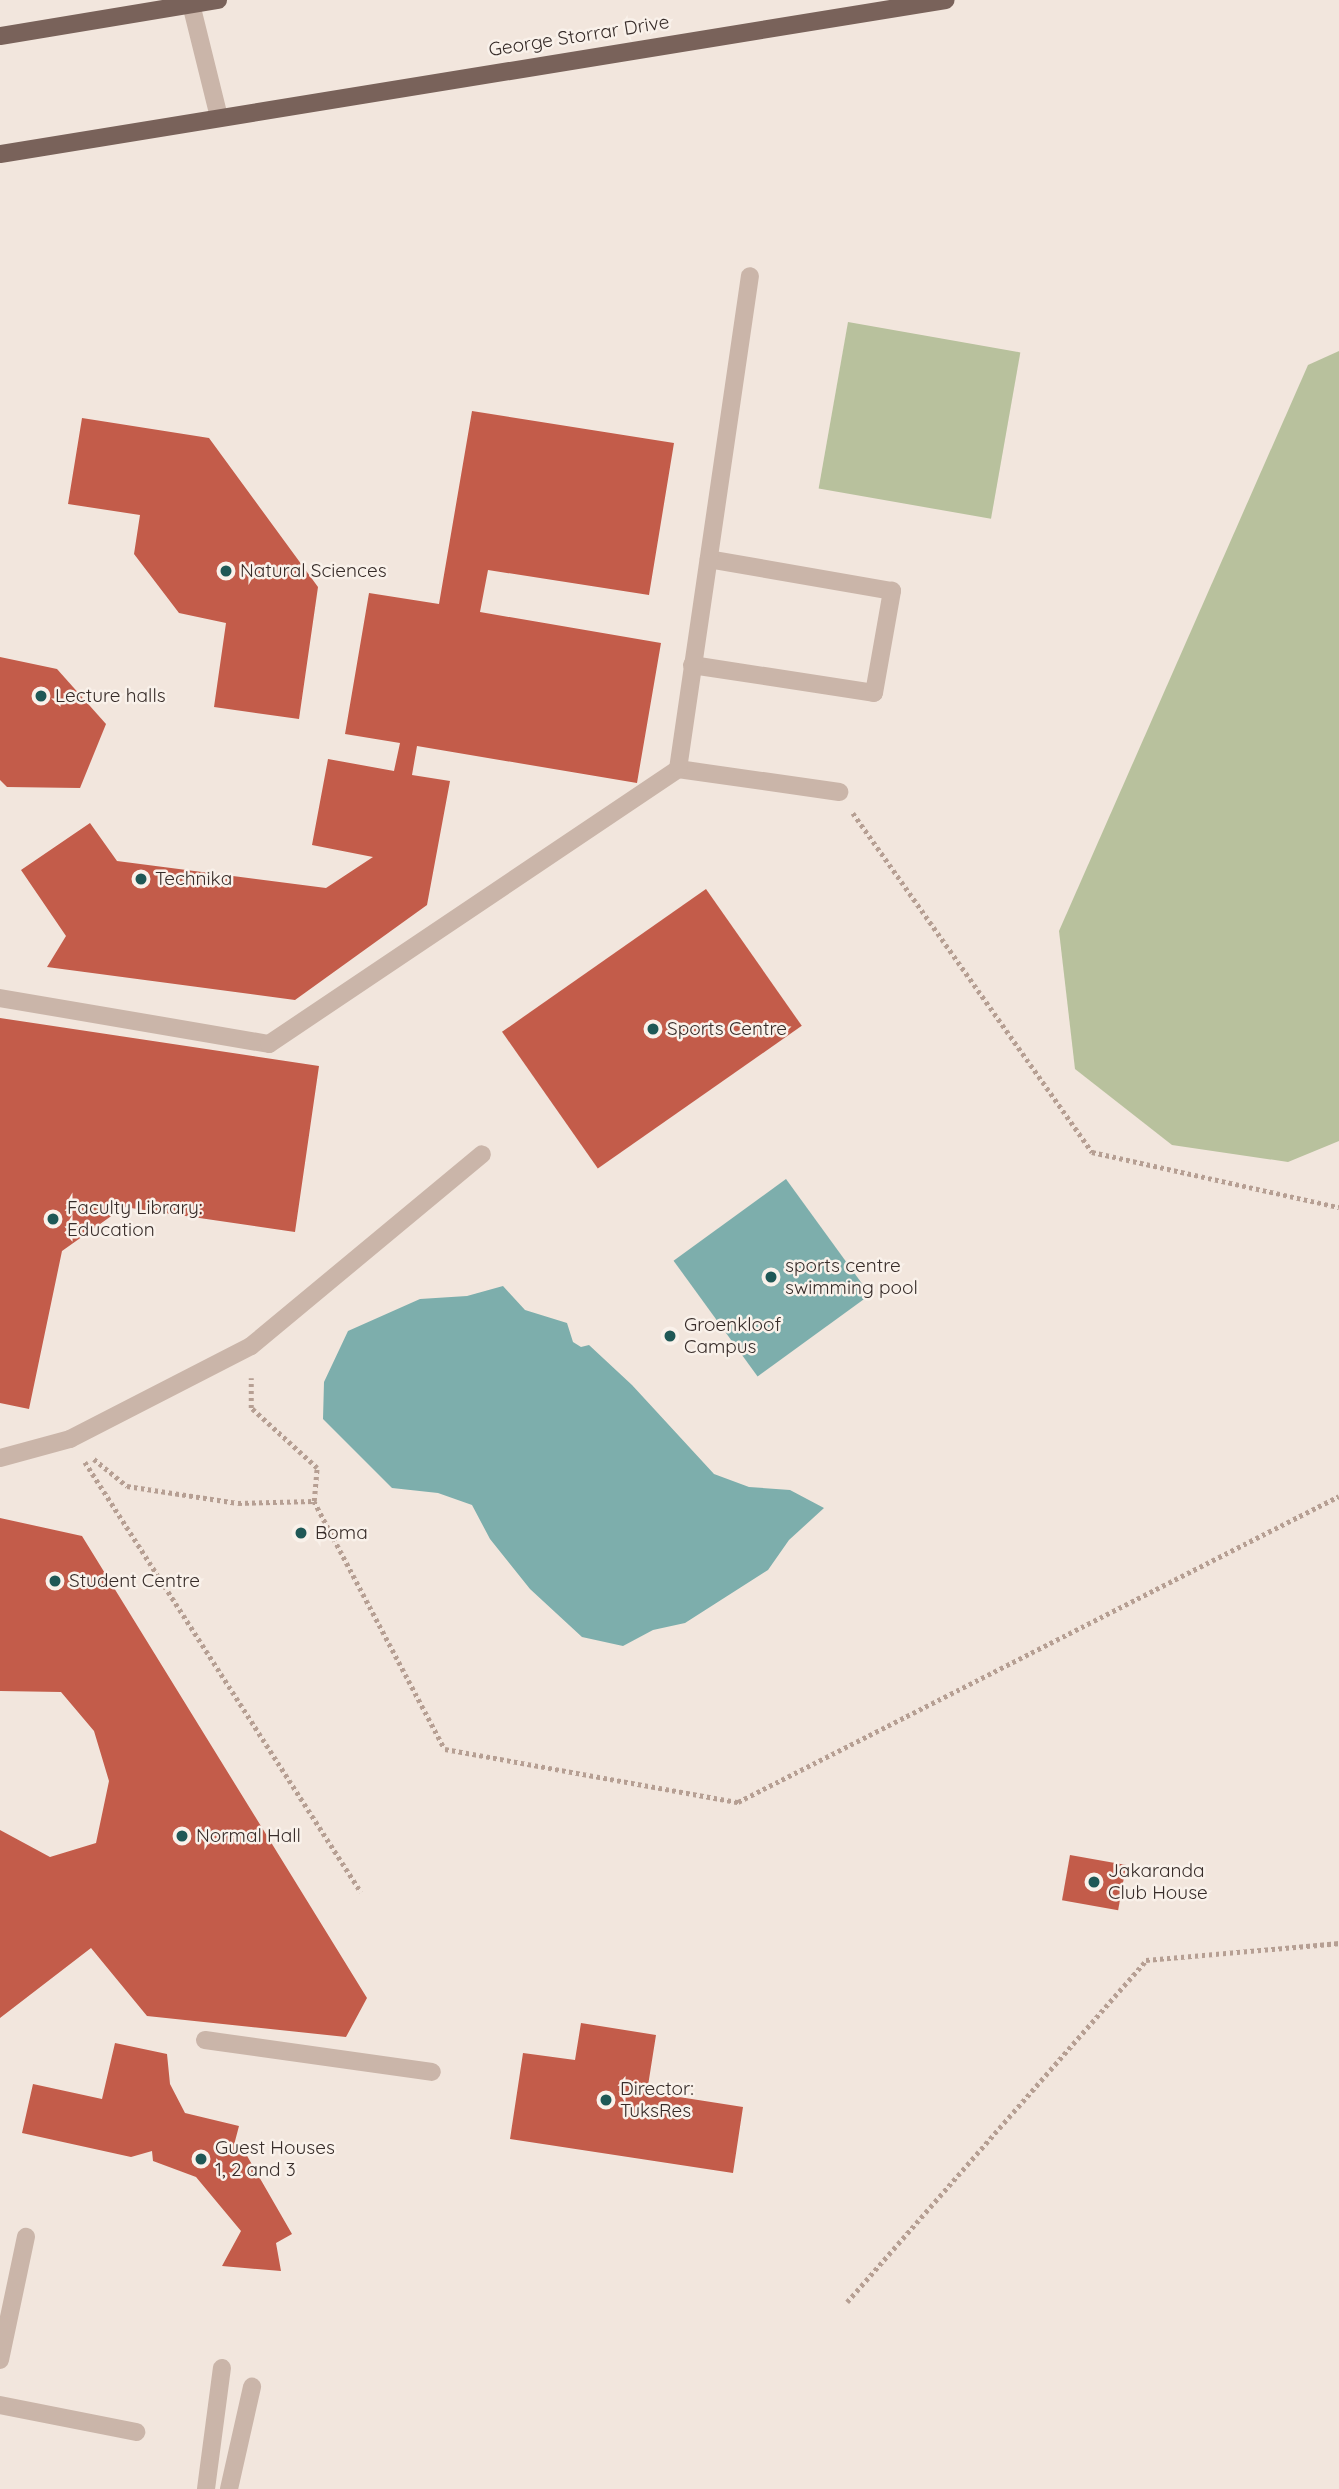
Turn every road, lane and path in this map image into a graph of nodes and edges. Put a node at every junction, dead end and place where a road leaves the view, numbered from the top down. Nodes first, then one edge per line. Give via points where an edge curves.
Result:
1 (218, 0) edge
2 (946, 0) edge
3 (190, 2) edge
4 (0, 36) edge
5 (219, 117) junction
6 (0, 154) edge
7 (750, 276) dead end
8 (709, 559) junction
9 (692, 665) junction
10 (678, 769) junction
11 (839, 792) joint
12 (0, 998) edge
13 (482, 1154) dead end
14 (1339, 1207) edge
15 (251, 1346) junction
16 (70, 1439) junction
17 (0, 1458) edge
18 (1339, 1496) edge
19 (314, 1501) junction
20 (360, 1892) dead end
21 (1339, 1943) edge
22 (205, 2040) dead end
23 (432, 2072) dead end
24 (26, 2236) dead end
25 (847, 2302) dead end
26 (0, 2360) edge
27 (222, 2368) dead end
28 (252, 2387) dead end
29 (0, 2406) edge
30 (136, 2432) dead end
31 (206, 2489) edge
32 (229, 2489) edge

1 - 3 main road
2 - 5 main road, George Storrar Drive
3 - 4 main road
3 - 5 street
5 - 6 main road, George Storrar Drive
7 - 8 street
8 - 9 street
8 - 9 street via 892,591 874,692
9 - 10 street
10 - 11 street
10 - 12 street via 269,1044
11 - 14 path via 1092,1152
13 - 15 street
15 - 16 street
15 - 19 path via 251,1409 317,1468
16 - 17 street
16 - 19 path via 127,1486 238,1503
16 - 20 path
18 - 19 path via 738,1802 445,1749
21 - 25 path via 1146,1960
22 - 23 street
24 - 26 street
27 - 31 street
28 - 32 street
29 - 30 street

